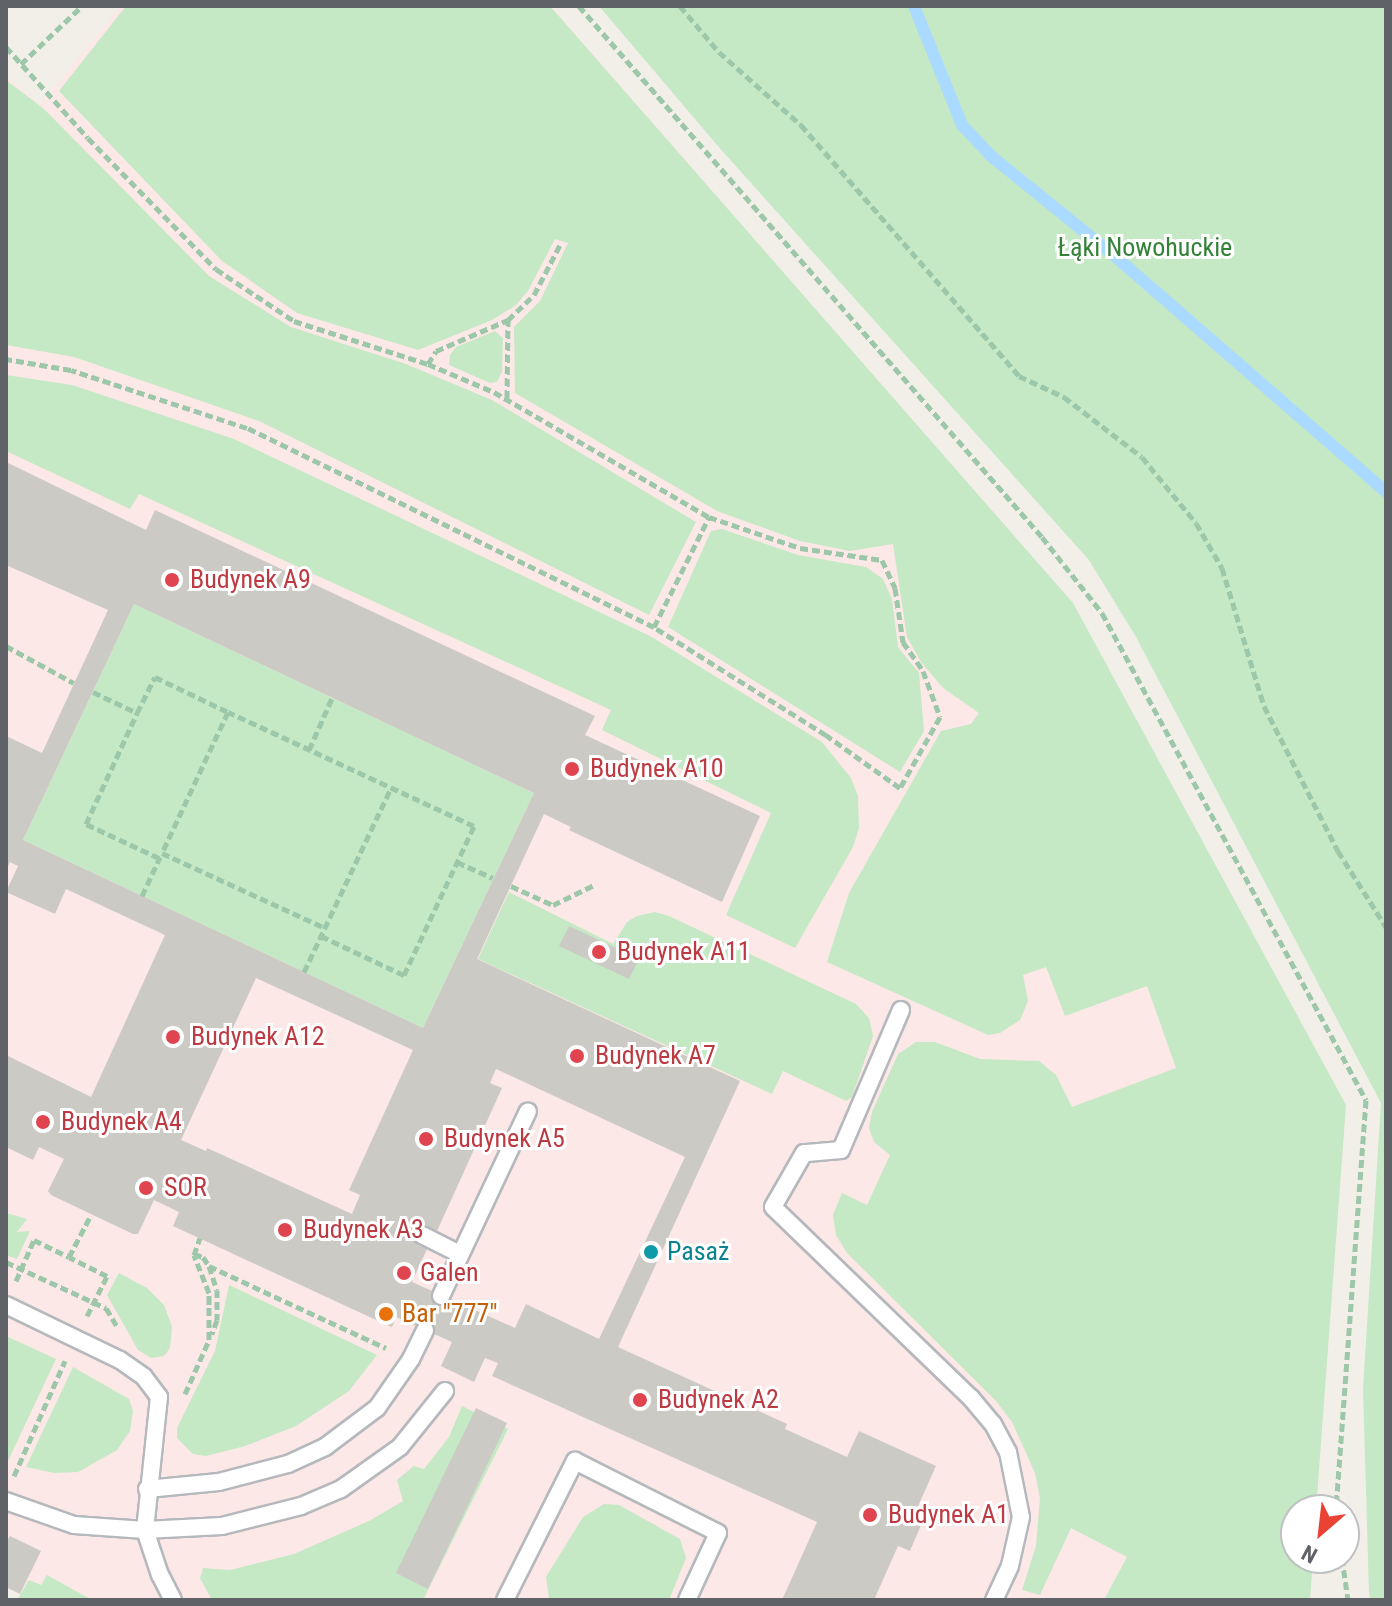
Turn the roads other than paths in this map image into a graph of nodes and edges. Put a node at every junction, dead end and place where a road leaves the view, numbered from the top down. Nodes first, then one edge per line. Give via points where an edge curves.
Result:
1 (901, 1010) dead end
2 (528, 1111) dead end
3 (422, 1235) dead end
4 (460, 1254) junction
5 (441, 1296) dead end
6 (6, 1305) edge
7 (425, 1330) dead end
8 (445, 1391) dead end
9 (147, 1489) junction
10 (6, 1501) edge
11 (145, 1530) junction
12 (173, 1600) edge
13 (505, 1600) edge
14 (687, 1600) edge
15 (994, 1600) edge

1 - 15 lane via 841,1150 804,1153 773,1207 993,1424 1008,1452 1021,1517 1010,1566
2 - 4 lane
3 - 4 lane
4 - 5 lane
6 - 9 lane via 120,1360 153,1388 159,1397
7 - 9 lane via 377,1408 325,1447 288,1464 219,1482
8 - 11 lane via 400,1447 341,1489 301,1506 222,1526
9 - 11 lane
10 - 11 lane via 74,1525
11 - 12 lane
13 - 14 lane via 575,1461 718,1533

